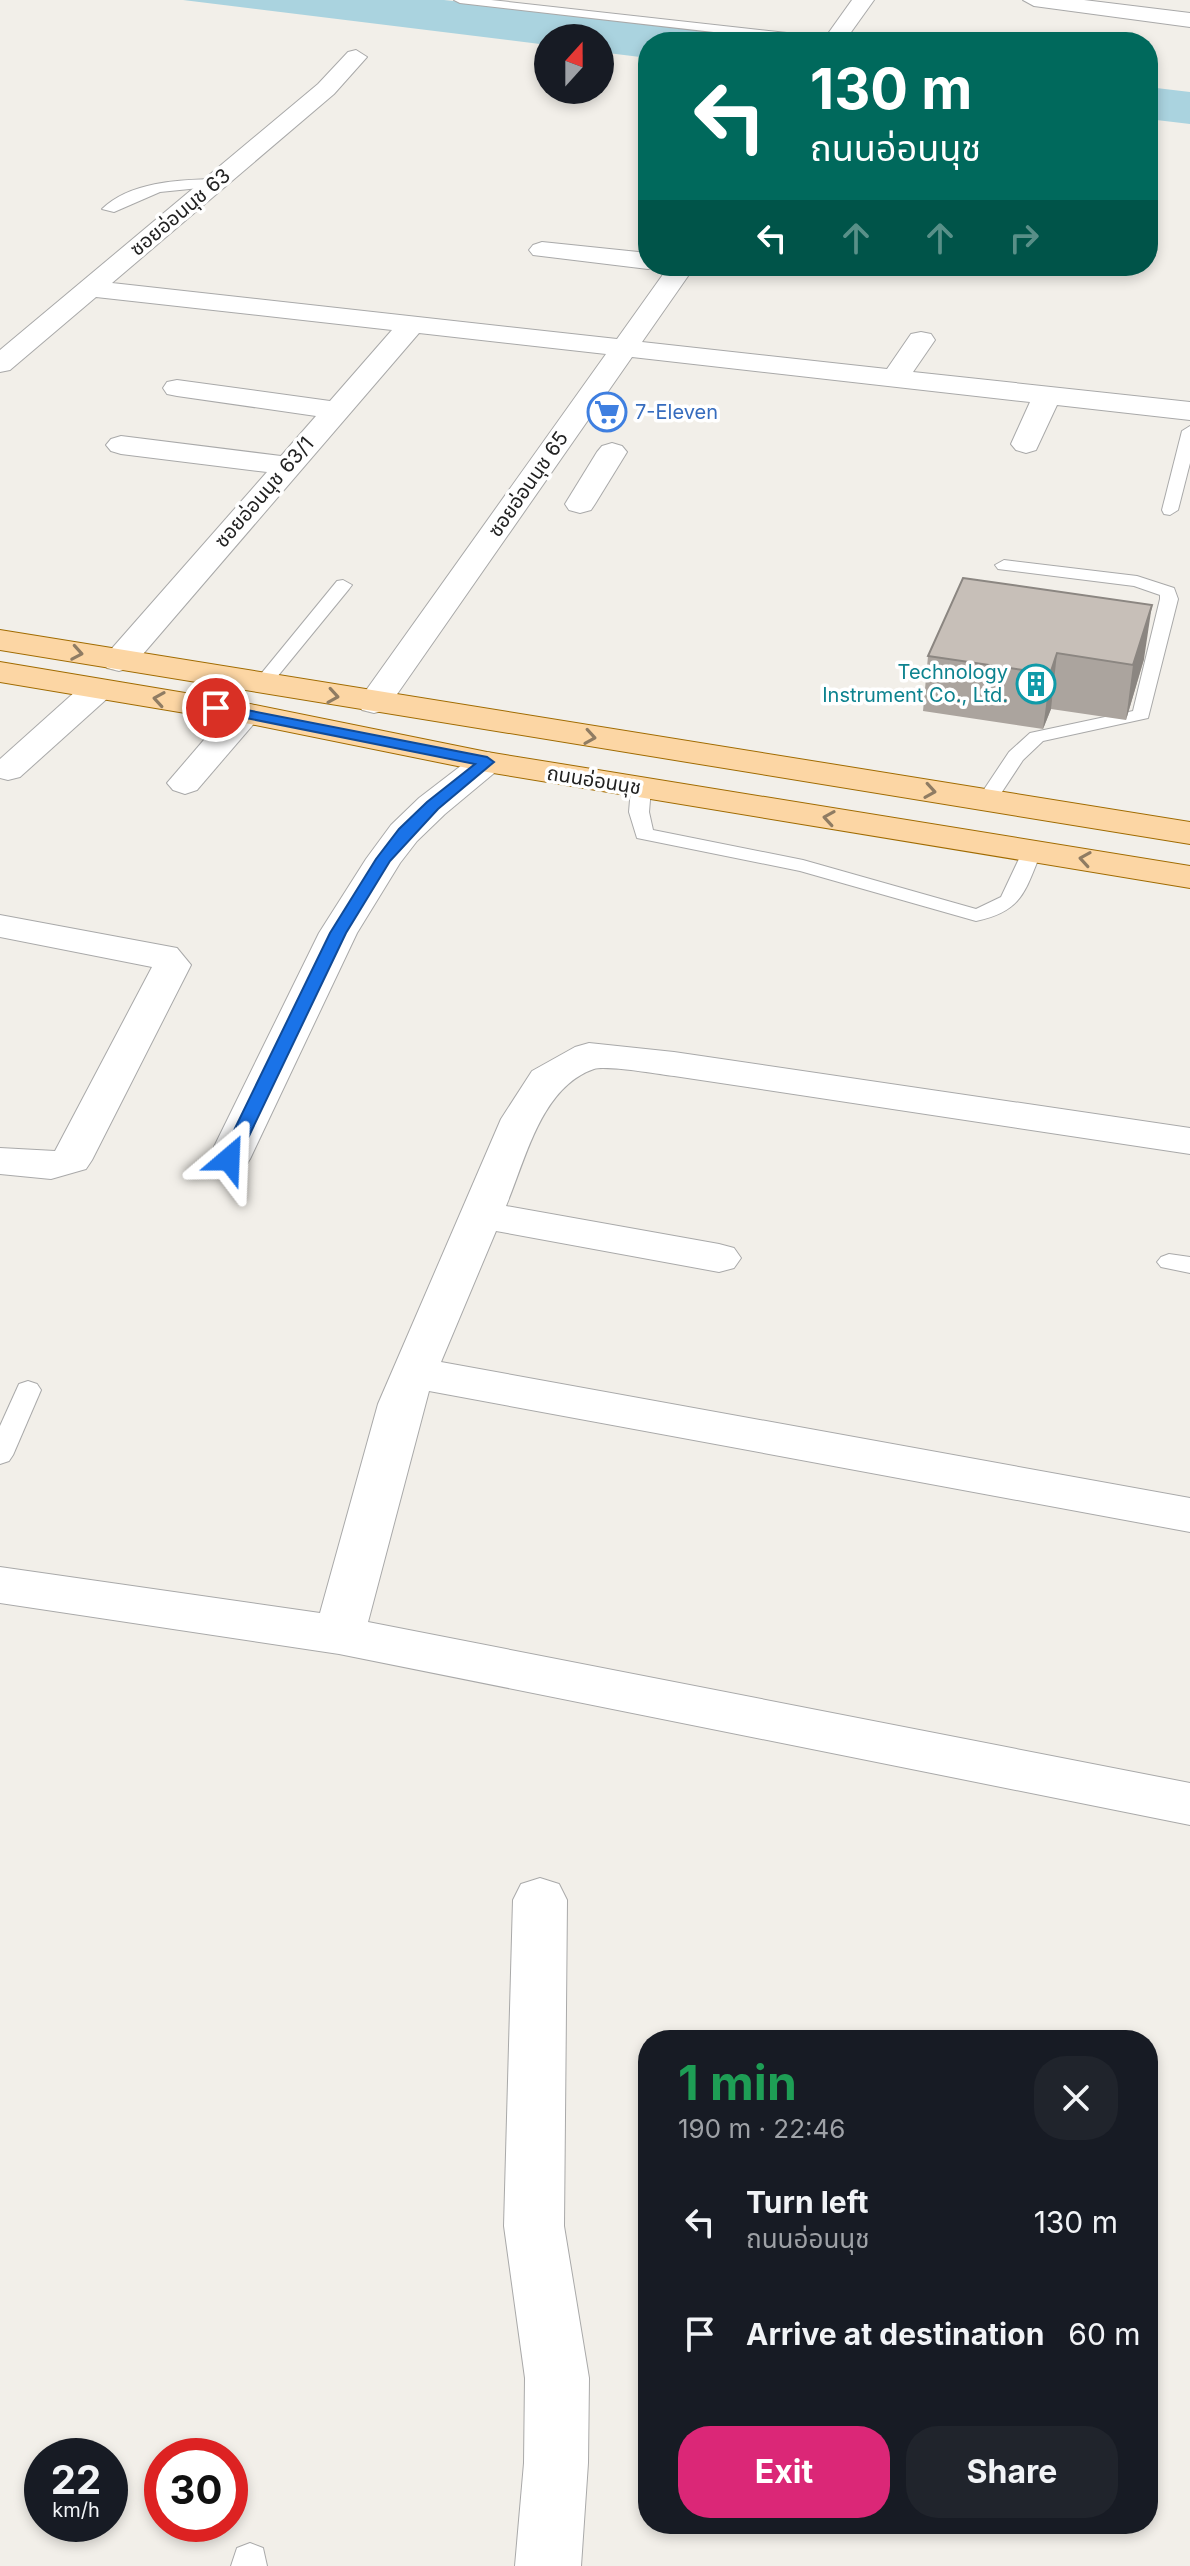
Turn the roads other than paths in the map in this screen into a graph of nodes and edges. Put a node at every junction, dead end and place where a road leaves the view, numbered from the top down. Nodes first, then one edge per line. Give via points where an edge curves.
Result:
1 (460, 0) edge
2 (863, 0) edge
3 (1034, 0) edge
4 (1190, 20) edge
5 (743, 32) edge
6 (840, 32) edge
7 (356, 57) dead end
8 (214, 183) junction
9 (109, 209) dead end
10 (542, 250) dead end
11 (638, 260) edge
12 (675, 276) edge
13 (89, 288) junction
14 (411, 325) junction
15 (921, 340) dead end
16 (626, 348) junction
17 (0, 364) edge
18 (894, 378) junction
19 (177, 388) dead end
20 (1047, 395) junction
21 (335, 410) junction
22 (1190, 411) edge
23 (1190, 431) edge
24 (1026, 444) dead end
25 (121, 445) dead end
26 (612, 452) dead end
27 (286, 466) junction
28 (536, 473) junction
29 (1170, 510) dead end
30 (343, 585) dead end
31 (1016, 589) edge
32 (0, 640) edge
33 (119, 661) junction
34 (0, 672) edge
35 (98, 689) junction
36 (254, 699) junction
37 (374, 703) junction
38 (351, 735) junction
39 (487, 762) junction
40 (8, 770) dead end
41 (185, 783) dead end
42 (641, 788) junction
43 (987, 800) junction
44 (1152, 827) junction
45 (1190, 833) edge
46 (1032, 850) junction
47 (1139, 868) junction
48 (1190, 877) edge
49 (0, 926) edge
50 (1190, 1141) edge
51 (229, 1159) dead end
52 (0, 1161) edge
53 (482, 1215) junction
54 (719, 1258) dead end
55 (414, 1373) junction
56 (28, 1390) dead end
57 (0, 1455) edge
58 (1190, 1515) edge
59 (0, 1585) edge
60 (339, 1635) junction
61 (1190, 1804) edge
62 (540, 1900) dead end
63 (548, 2566) edge

1 - 5 lane
2 - 6 street
3 - 4 street
7 - 8 street, ซอยอ่อนนุช 63 via 326,89
8 - 9 lane via 148,188
8 - 13 street, ซอยอ่อนนุช 63
10 - 11 street
12 - 16 street, ซอยอ่อนนุช 65
13 - 14 street
13 - 17 street, ซอยอ่อนนุช 63
14 - 16 street
14 - 21 street, ซอยอ่อนนุช 63/1
15 - 18 street
16 - 18 street
16 - 28 street, ซอยอ่อนนุช 65
18 - 20 street
19 - 21 street
20 - 22 street
20 - 24 street
21 - 27 street, ซอยอ่อนนุช 63/1
23 - 29 lane
25 - 27 street
26 - 28 street via 588,492
27 - 33 street, ซอยอ่อนนุช 63/1
28 - 37 street, ซอยอ่อนนุช 65
30 - 36 lane
31 - 43 lane via 1012,566 1156,586 1168,592 1169,599 1158,618 1141,714 1126,722 1039,734 1026,743
32 -> 33 main road, ถนนอ่อนนุช
33 - 36 main road, ถนนอ่อนนุช
34 - 35 main road, ถนนอ่อนนุช
36 -> 35 main road, ถนนอ่อนนุช
35 - 40 street
36 -> 37 main road, ถนนอ่อนนุช
36 - 38 main road, ถนนอ่อนนุช
36 - 41 street
37 - 38 main road
37 -> 43 main road, ถนนอ่อนนุช
38 - 39 main road, ถนนอ่อนนุช
39 - 42 main road, ถนนอ่อนนุช
39 - 51 street via 432,806 384,859 338,933
46 -> 42 main road, ถนนอ่อนนุช
42 - 46 lane via 644,834 803,866 976,915 998,912 1010,901
43 - 44 main road, ถนนอ่อนนุช
44 - 45 main road, ถนนอ่อนนุช
44 - 47 main road
47 -> 46 main road, ถนนอ่อนนุช
47 - 48 main road, ถนนอ่อนนุช
49 - 52 street via 163,956 172,965 71,1160 51,1166
50 - 53 street via 589,1055 546,1080 522,1119
53 - 54 street
53 - 55 street
55 - 58 street
55 - 60 street
56 - 57 lane
59 - 60 street
60 - 61 street
62 - 63 street via 534,2226 557,2378

